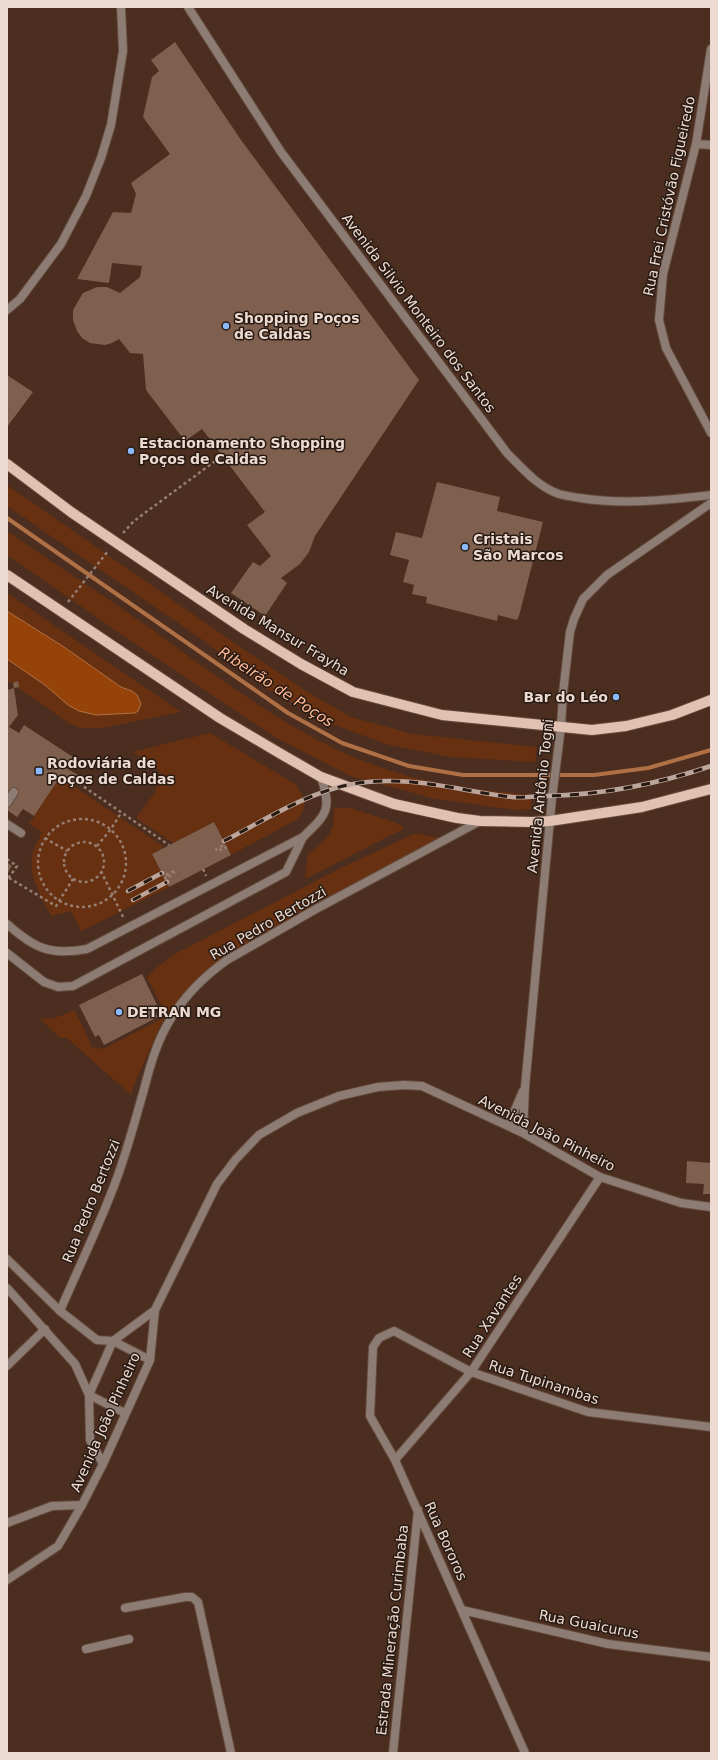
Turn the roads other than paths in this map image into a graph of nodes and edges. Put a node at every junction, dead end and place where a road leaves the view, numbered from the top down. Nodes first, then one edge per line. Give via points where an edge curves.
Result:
1 (121, 7) edge
2 (188, 7) edge
3 (711, 48) edge
4 (696, 144) junction
5 (711, 145) edge
6 (8, 309) edge
7 (711, 433) edge
8 (7, 464) edge
9 (711, 495) edge
10 (711, 504) edge
11 (7, 574) edge
12 (711, 700) edge
13 (562, 727) junction
14 (321, 777) junction
15 (711, 789) edge
16 (14, 792) dead end
17 (7, 803) edge
18 (480, 821) junction
19 (550, 821) junction
20 (7, 824) edge
21 (20, 833) dead end
22 (303, 837) junction
23 (7, 924) edge
24 (7, 953) edge
25 (525, 1087) junction
26 (508, 1126) junction
27 (523, 1133) junction
28 (600, 1177) junction
29 (711, 1207) edge
30 (7, 1259) edge
31 (7, 1288) edge
32 (155, 1310) junction
33 (60, 1311) junction
34 (45, 1329) junction
35 (379, 1338) joint
36 (112, 1341) junction
37 (150, 1360) junction
38 (7, 1366) edge
39 (471, 1372) junction
40 (89, 1394) junction
41 (125, 1413) junction
42 (711, 1427) edge
43 (395, 1460) junction
44 (103, 1464) junction
45 (82, 1505) junction
46 (418, 1509) junction
47 (7, 1523) edge
48 (7, 1580) edge
49 (125, 1608) dead end
50 (462, 1610) junction
51 (129, 1639) dead end
52 (86, 1649) dead end
53 (711, 1657) edge
54 (231, 1753) edge
55 (392, 1753) edge
56 (525, 1753) edge

1 - 6 street via 122,50 111,125 101,158 86,196 61,244 20,299
2 - 9 street, Avenida Silvio Monteiro dos Santos via 282,152 507,453 525,472 559,494 597,501 628,502
3 - 4 street, Rua Frei Cristóvão Figueiredo
4 - 5 street
4 - 7 street, Rua Frei Cristóvão Figueiredo via 663,274 659,320 666,348
8 - 13 main road, Avenida Mansur Frayha via 71,512 244,629 353,692 442,715
10 - 13 street, Avenida Antônio Togni via 607,575 583,598 570,632 562,693
11 - 14 main road via 220,718
12 - 13 main road, Avenida Mansur Frayha via 672,715 626,726 592,730
13 - 19 street, Avenida Antônio Togni
14 - 18 main road via 394,804
14 - 22 street via 327,797 325,811 320,821
15 - 19 main road via 642,807
16 - 17 street
18 - 19 main road
18 - 33 street, Rua Pedro Bertozzi via 316,908 227,960 192,991 166,1026 161,1038 114,1187
19 - 25 street, Avenida Antônio Togni
20 - 21 street
22 - 23 street via 87,949 54,952 34,945
22 - 24 street via 286,872 73,986 58,987 44,982
25 - 26 street, Avenida Antônio Togni
25 - 27 street, Avenida Antônio Togni
26 - 27 street, Avenida João Pinheiro
26 - 32 street, Avenida João Pinheiro via 422,1086 378,1087 339,1096 297,1113 259,1135 217,1184
27 - 28 street, Avenida João Pinheiro
28 - 29 street, Avenida João Pinheiro via 681,1203
28 - 39 street, Rua Xavantes
30 - 33 street
31 - 34 street
32 - 36 street
32 - 37 street, Avenida João Pinheiro
33 - 36 street via 97,1340
34 - 38 street
34 - 40 street via 76,1364
35 - 39 street, Rua Tupinambas via 394,1331
35 - 43 street, Rua Bororos via 373,1348 370,1416
36 - 37 street
36 - 40 street
37 - 41 street, Avenida João Pinheiro
39 - 42 street, Rua Tupinambas via 588,1412
39 - 43 street, Rua Xavantes
40 - 41 street
40 - 44 street via 90,1440
41 - 44 street, Avenida João Pinheiro
43 - 46 street, Rua Bororos
44 - 45 street, Avenida João Pinheiro
45 - 47 street via 52,1506
45 - 48 street, Avenida João Pinheiro via 58,1546
46 - 50 street, Rua Bororos
46 - 55 street, Estrada Mineração Curimbaba
49 - 54 street via 185,1597 192,1597 198,1602
50 - 53 street, Rua Guaicurus via 608,1644
50 - 56 street, Rua Bororos
51 - 52 street

